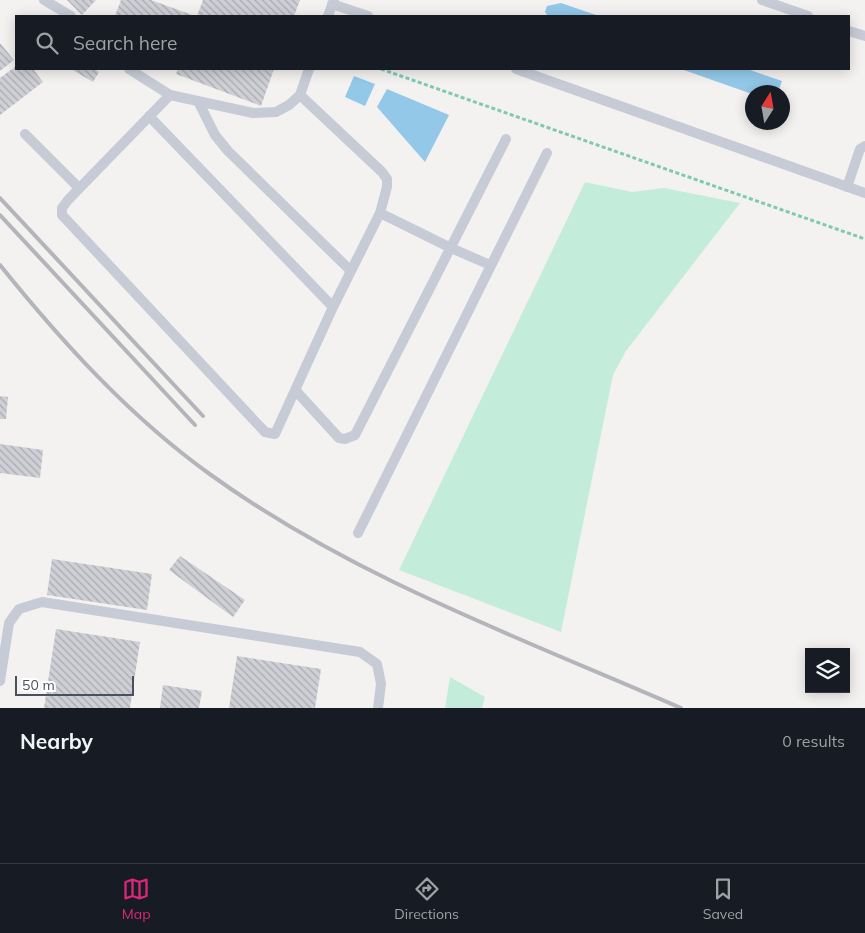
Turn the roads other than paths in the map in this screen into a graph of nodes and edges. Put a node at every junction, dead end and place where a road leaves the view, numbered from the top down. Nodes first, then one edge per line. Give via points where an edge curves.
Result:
1 (44, 0) edge
2 (762, 0) edge
3 (333, 2) edge
4 (69, 15) edge
5 (328, 15) edge
6 (366, 15) edge
7 (805, 15) edge
8 (850, 31) edge
9 (865, 36) edge
10 (131, 70) edge
11 (309, 70) edge
12 (519, 70) edge
13 (170, 95) junction
14 (300, 95) junction
15 (198, 101) junction
16 (149, 116) junction
17 (25, 134) dead end
18 (506, 139) dead end
19 (865, 146) edge
20 (547, 153) dead end
21 (848, 187) junction
22 (79, 188) junction
23 (865, 193) edge
24 (380, 213) junction
25 (450, 248) junction
26 (490, 265) junction
27 (351, 271) junction
28 (333, 307) junction
29 (296, 392) junction
30 (358, 533) dead end
31 (0, 681) edge
32 (378, 708) edge

1 - 4 lane
2 - 7 lane
3 - 5 lane
3 - 6 lane
8 - 9 lane
10 - 13 lane
11 - 14 lane
12 - 21 lane
13 - 15 lane
13 - 16 lane
14 - 15 lane via 276,112 254,113
14 - 24 lane via 387,179
15 - 27 lane via 215,135 228,151
16 - 22 lane
16 - 28 lane
17 - 22 lane
18 - 25 lane
19 - 21 lane via 860,149
20 - 26 lane
21 - 23 lane
22 - 29 lane via 62,208 64,219 265,432 276,434
24 - 25 lane
24 - 27 lane
25 - 26 lane
25 - 29 lane via 356,435 339,438
26 - 30 lane
27 - 28 lane
28 - 29 lane
31 - 32 lane via 9,623 19,609 42,602 360,652 377,664 381,684

